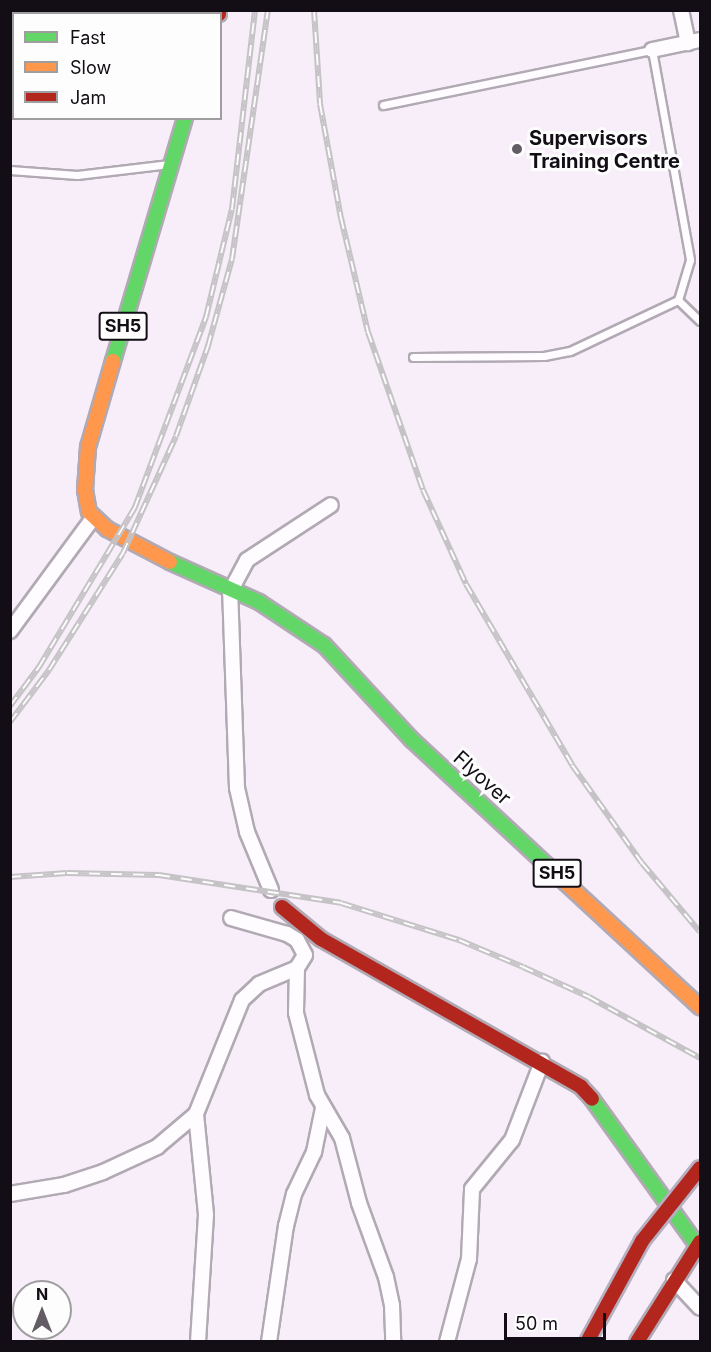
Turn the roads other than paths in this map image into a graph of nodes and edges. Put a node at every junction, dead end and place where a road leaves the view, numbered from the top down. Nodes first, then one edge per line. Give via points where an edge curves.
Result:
1 (681, 10) edge
2 (694, 42) edge
3 (652, 51) junction
4 (383, 105) dead end
5 (184, 120) edge
6 (172, 163) junction
7 (10, 170) edge
8 (678, 300) junction
9 (700, 321) edge
10 (413, 357) dead end
11 (331, 505) dead end
12 (93, 518) junction
13 (230, 592) junction
14 (10, 631) edge
15 (271, 891) dead end
16 (282, 907) dead end
17 (231, 918) dead end
18 (297, 968) junction
19 (700, 1006) edge
20 (542, 1062) junction
21 (323, 1108) junction
22 (196, 1114) junction
23 (700, 1168) edge
24 (10, 1194) edge
25 (699, 1244) edge
26 (674, 1280) junction
27 (700, 1308) edge
28 (198, 1341) edge
29 (269, 1341) edge
30 (393, 1341) edge
31 (447, 1341) edge
32 (587, 1341) edge
33 (637, 1341) edge

1 - 2 street
2 - 3 street
3 - 4 lane
3 - 8 lane via 690,260
5 - 6 main road, SH5
6 - 7 lane via 77,175
6 - 12 main road, SH5 via 88,447 85,490
8 - 9 lane
8 - 10 lane via 570,351 544,356
11 - 13 street via 248,560
12 - 13 main road, SH5 via 143,550
12 - 14 street
13 - 15 street via 237,788 247,832
13 - 19 main road, Flyover / SH5 via 268,607 324,645 412,740
16 - 20 main road via 321,939
17 - 18 street via 272,928 297,940 305,955
18 - 21 street via 296,1013
18 - 22 street via 259,984 242,1000
20 - 25 main road via 581,1087 602,1109
20 - 31 street via 512,1140 472,1189 470,1259
21 - 29 street via 314,1152 294,1194 286,1226
21 - 30 street via 342,1138 358,1203 386,1277
22 - 24 street via 157,1147 103,1172 64,1185
22 - 28 street via 206,1215
23 - 32 main road, bridge via 642,1241
25 - 26 main road
26 - 27 street
26 - 33 main road

